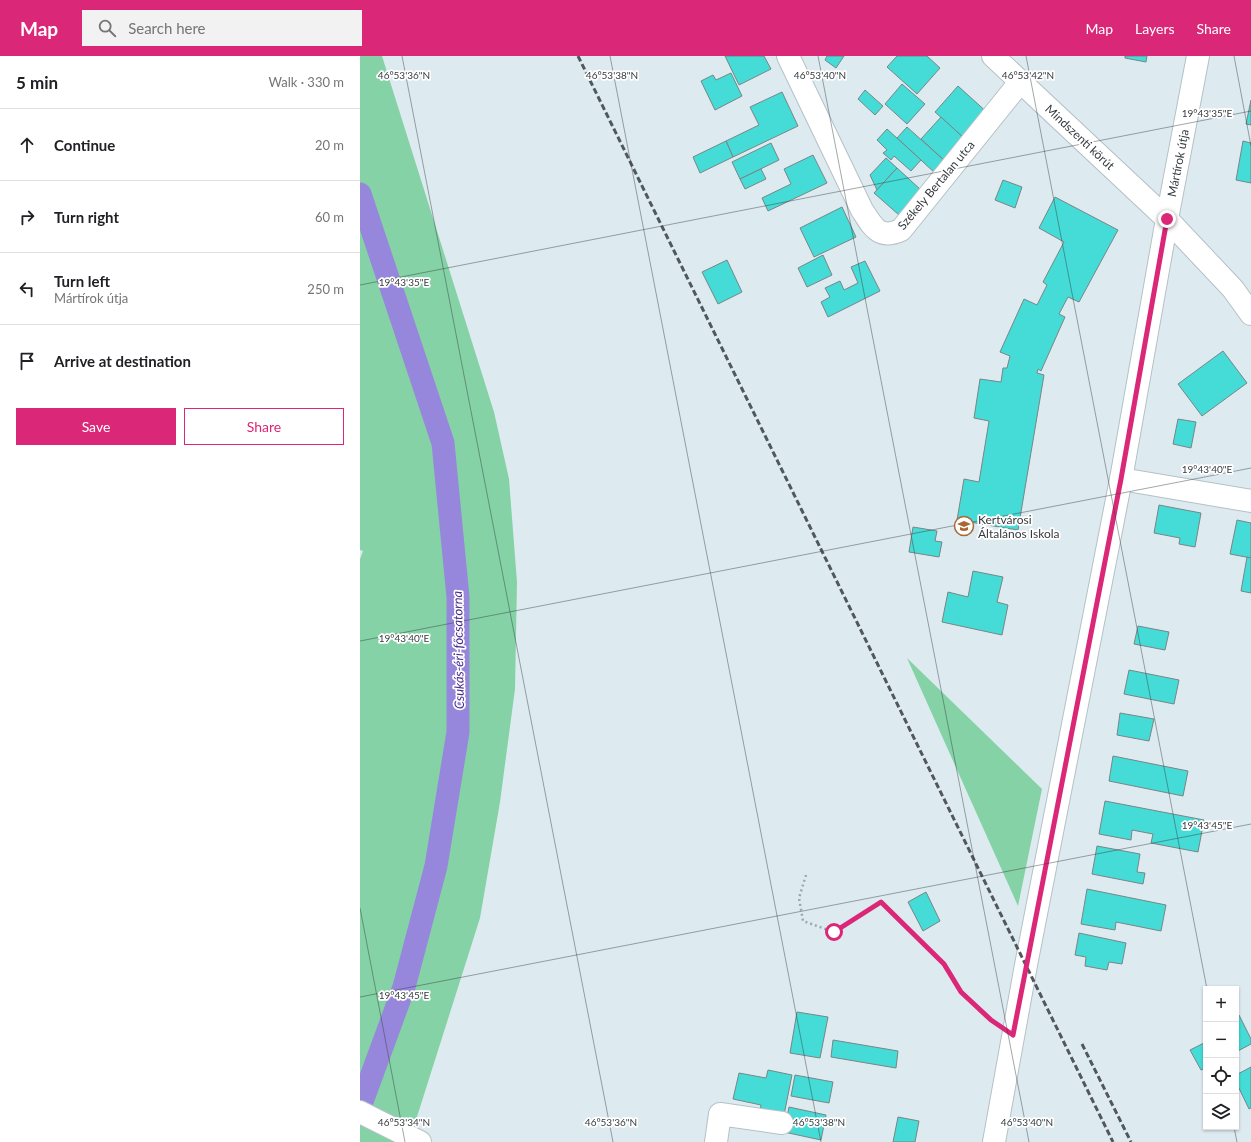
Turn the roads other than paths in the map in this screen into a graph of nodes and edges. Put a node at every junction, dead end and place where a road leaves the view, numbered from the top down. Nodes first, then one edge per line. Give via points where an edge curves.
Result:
1 (788, 56) edge
2 (993, 56) edge
3 (1198, 56) edge
4 (1021, 81) junction
5 (1167, 219) junction
6 (1251, 314) edge
7 (1121, 479) junction
8 (1251, 501) edge
9 (369, 1116) edge
10 (782, 1123) dead end
11 (420, 1142) edge
12 (716, 1142) edge
13 (994, 1142) edge

1 - 4 street, Székely Bertalan utca via 862,210 873,226 885,234 901,230
2 - 4 street, Mindszenti körút
3 - 5 street, Mártírok útja
4 - 5 street, Mindszenti körút
5 - 6 street, Mindszenti körút via 1233,289
5 - 7 street, Mártírok útja
7 - 8 street
7 - 13 street, Mártírok útja
9 - 11 street
10 - 12 street via 720,1114

